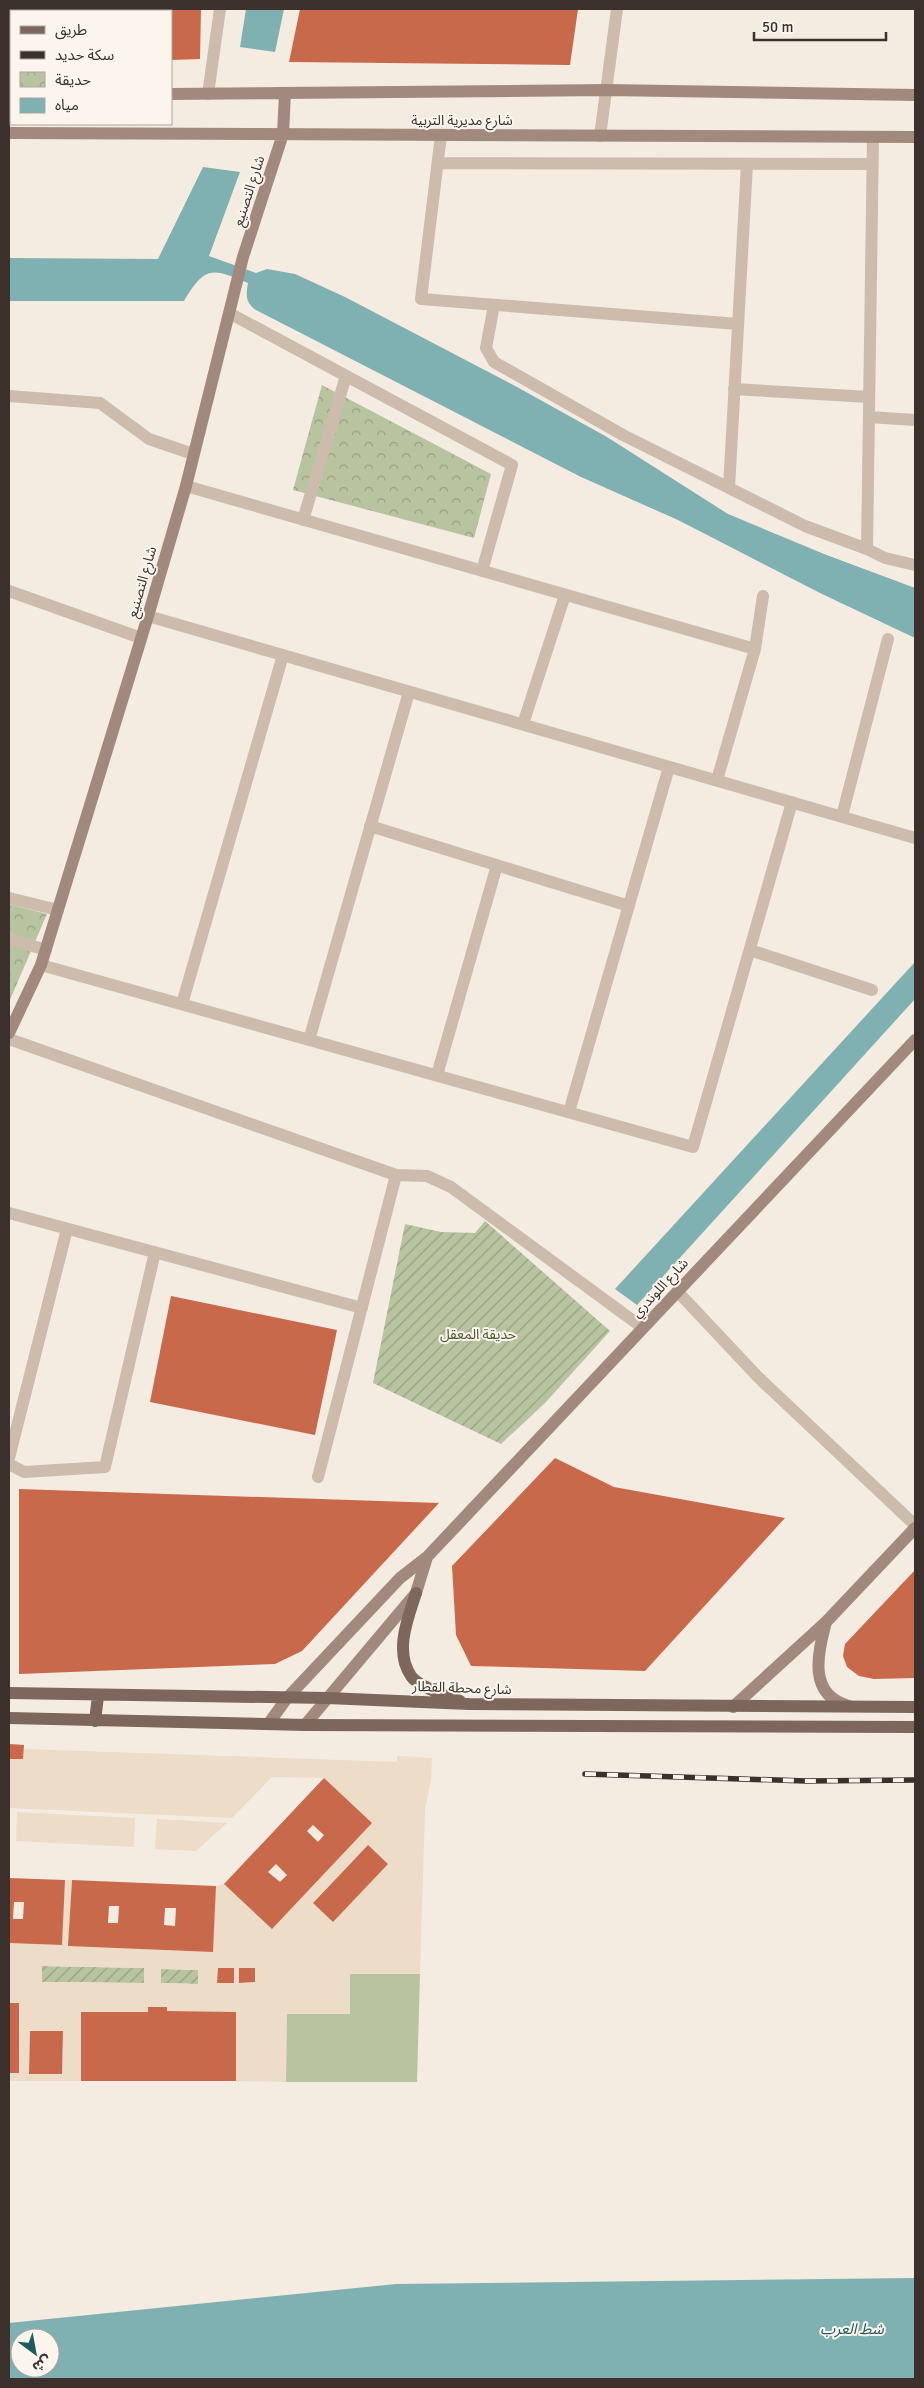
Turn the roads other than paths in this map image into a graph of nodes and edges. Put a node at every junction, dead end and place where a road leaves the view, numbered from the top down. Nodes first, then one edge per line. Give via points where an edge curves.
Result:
1 (220, 9) edge
2 (617, 9) edge
3 (606, 90) junction
4 (285, 93) junction
5 (172, 94) edge
6 (208, 94) junction
7 (915, 95) edge
8 (9, 133) edge
9 (284, 134) junction
10 (441, 135) junction
11 (600, 136) junction
12 (873, 137) junction
13 (915, 137) edge
14 (438, 163) junction
15 (747, 164) junction
16 (872, 164) junction
17 (494, 305) junction
18 (229, 313) junction
19 (738, 324) junction
20 (346, 376) junction
21 (734, 389) junction
22 (9, 396) edge
23 (869, 397) junction
24 (869, 417) junction
25 (915, 420) edge
26 (194, 454) junction
27 (186, 486) junction
28 (729, 488) junction
29 (303, 520) junction
30 (867, 549) junction
31 (915, 565) edge
32 (482, 571) junction
33 (9, 591) edge
34 (565, 594) junction
35 (764, 596) dead end
36 (148, 616) junction
37 (141, 638) junction
38 (888, 639) dead end
39 (755, 649) junction
40 (283, 656) junction
41 (409, 692) junction
42 (523, 724) junction
43 (669, 767) junction
44 (717, 780) junction
45 (792, 802) junction
46 (842, 816) junction
47 (370, 826) junction
48 (915, 838) edge
49 (497, 865) junction
50 (9, 898) edge
51 (629, 906) junction
52 (58, 910) junction
53 (9, 938) edge
54 (46, 950) junction
55 (750, 950) junction
56 (41, 965) junction
57 (872, 990) dead end
58 (182, 1004) junction
59 (9, 1032) edge
60 (9, 1039) edge
61 (309, 1040) junction
62 (915, 1040) edge
63 (437, 1075) junction
64 (569, 1112) junction
65 (396, 1175) junction
66 (9, 1214) edge
67 (67, 1229) junction
68 (155, 1252) junction
69 (678, 1292) junction
70 (362, 1308) junction
71 (643, 1328) junction
72 (9, 1458) edge
73 (9, 1464) edge
74 (318, 1476) dead end
75 (915, 1526) edge
76 (427, 1557) junction
77 (416, 1593) junction
78 (826, 1622) junction
79 (9, 1693) edge
80 (98, 1696) junction
81 (287, 1698) junction
82 (327, 1698) junction
83 (469, 1704) junction
84 (733, 1707) junction
85 (853, 1707) junction
86 (915, 1707) edge
87 (9, 1718) edge
88 (95, 1721) junction
89 (269, 1723) junction
90 (305, 1725) junction
91 (915, 1727) edge

1 - 6 street
2 - 3 street
3 - 4 main road, شارع مديرية التربية
3 - 7 main road, شارع مديرية التربية
3 - 11 street
4 - 6 main road, شارع مديرية التربية
4 - 9 main road, شارع التصنيع
5 - 6 main road, شارع مديرية التربية
8 - 9 main road, شارع مديرية التربية
9 - 10 main road, شارع مديرية التربية
9 - 18 main road, شارع التصنيع via 243,257
10 - 11 main road, شارع مديرية التربية
10 - 14 street
11 - 12 main road, شارع مديرية التربية
12 - 13 main road, شارع مديرية التربية
12 - 16 street
14 - 15 street
14 - 17 street via 421,299
15 - 16 street
15 - 19 street
16 - 23 street
17 - 19 street
17 - 28 street via 486,348 494,362
18 - 20 street
18 - 26 main road, شارع التصنيع
19 - 21 street
20 - 29 street
20 - 32 street via 512,466
21 - 23 street
21 - 28 street
22 - 26 street via 100,403 149,438
23 - 24 street
24 - 25 street
24 - 30 street
26 - 27 main road, شارع التصنيع
27 - 29 street
27 - 36 main road, شارع التصنيع
28 - 30 street via 805,526
29 - 32 street
30 - 31 street via 885,558
32 - 34 street
33 - 37 street
34 - 39 street
34 - 42 street
35 - 39 street
36 - 37 main road, شارع التصنيع
36 - 40 street
37 - 52 main road, شارع التصنيع
38 - 46 street
39 - 44 street
40 - 41 street
40 - 58 street
41 - 42 street
41 - 47 street
42 - 43 street
43 - 44 street
43 - 51 street
44 - 45 street
45 - 46 street
45 - 55 street
46 - 48 street
47 - 49 street
47 - 61 street
49 - 51 street
49 - 63 street
50 - 52 street
51 - 64 street
52 - 54 main road, شارع التصنيع
53 - 54 street
54 - 56 main road, شارع التصنيع
55 - 57 street
55 - 64 street via 693,1147
56 - 58 street
56 - 59 main road, شارع التصنيع
58 - 61 street
60 - 65 street
61 - 63 street
62 - 69 main road, شارع اللوندري
63 - 64 street
65 - 70 street
65 - 71 street via 427,1176 451,1187
66 - 67 street
67 - 68 street
67 - 72 street
68 - 70 street
68 - 73 street via 105,1467 24,1472
69 - 71 main road, شارع اللوندري
69 - 75 street via 758,1377
70 - 74 street
71 - 76 main road, شارع اللوندري
75 - 78 main road
76 - 77 main road
76 - 81 main road, شارع اللوندري via 400,1578
77 - 82 main road
77 - 83 main road via 404,1632 403,1653 412,1677
78 - 84 main road
78 - 85 main road via 818,1653 820,1678 834,1701
79 - 80 main road, شارع محطة القطار
80 - 81 main road, شارع محطة القطار
80 - 88 main road
81 - 82 main road, شارع محطة القطار
81 - 89 main road, شارع اللوندري
82 - 83 main road, شارع محطة القطار
82 - 90 main road
83 - 84 main road, شارع محطة القطار
84 - 85 main road, شارع محطة القطار
85 - 86 main road, شارع محطة القطار
87 - 88 main road
88 - 89 main road
89 - 90 main road
90 - 91 main road

